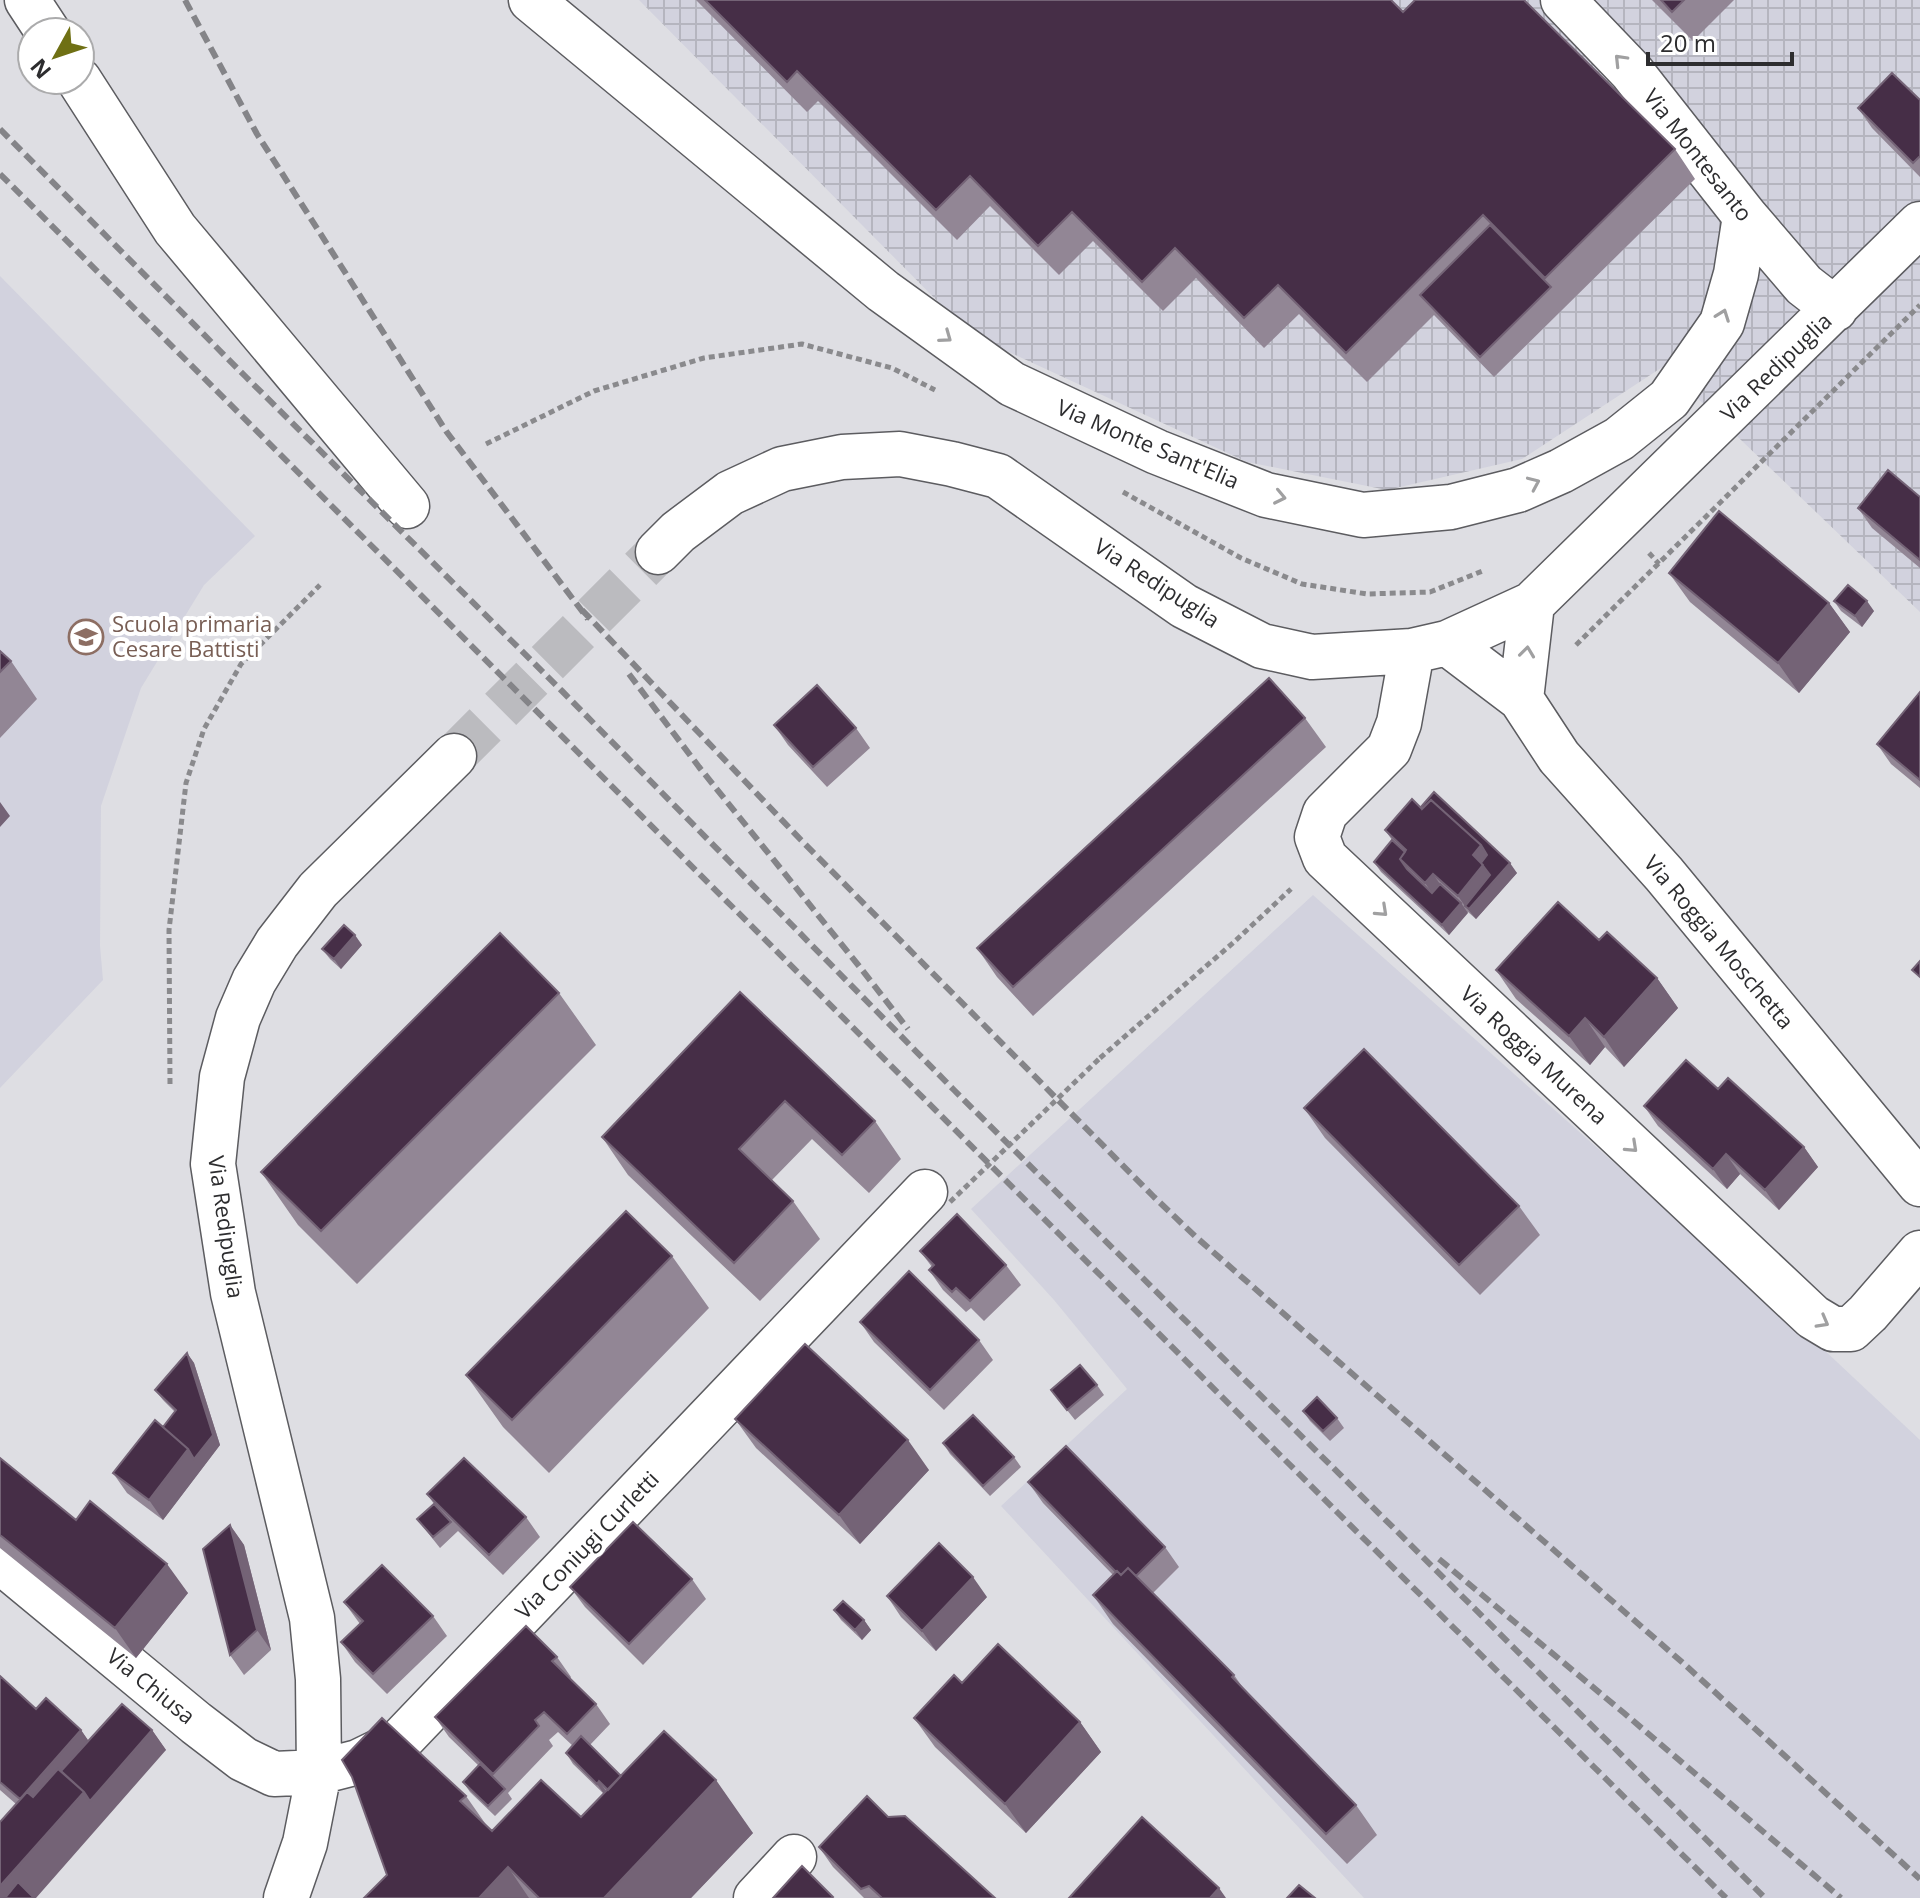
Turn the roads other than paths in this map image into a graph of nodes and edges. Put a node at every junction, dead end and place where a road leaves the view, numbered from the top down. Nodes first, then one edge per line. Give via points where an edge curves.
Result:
1 (531, 0) edge
2 (1563, 0) edge
3 (89, 96) edge
4 (1745, 216) junction
5 (1920, 224) edge
6 (1835, 309) junction
7 (407, 506) dead end
8 (658, 552) tunnel mouth
9 (1532, 604) junction
10 (1429, 647) junction
11 (1521, 699) junction
12 (454, 756) tunnel mouth
13 (1920, 1184) edge
14 (937, 1197) road end
15 (1920, 1253) edge
16 (0, 1561) edge
17 (319, 1772) junction
18 (794, 1857) dead end
19 (286, 1898) edge
20 (756, 1898) edge

1 -> 4 street, Via Monte Sant'Elia via 883,291 1012,384 1157,452 1266,495 1363,515 1451,507 1518,490 1619,439 1669,399 1722,323
4 -> 2 street, Via Montesanto via 1631,71
3 - 7 street via 175,229
4 - 6 street, Via Montesanto via 1804,285
5 - 6 street, Via Redipuglia
6 - 9 street, Via Redipuglia
8 - 10 street, Via Redipuglia via 730,493 782,469 842,457 900,454 998,476 1184,606 1262,646 1312,657
9 - 10 street, Via Redipuglia
11 -> 9 street
10 - 11 street, Via Roggia Moschetta
10 -> 15 street, Via Roggia Murena via 1389,749 1325,813 1317,837 1325,858 1813,1317 1833,1329 1851,1329
11 - 13 street, Via Roggia Moschetta via 1559,757 1664,874
12 - 17 street, Via Redipuglia via 318,890 277,943 238,1018 222,1077 213,1164 233,1293 312,1618
14 - 17 street, Via Coniugi Curletti via 399,1742 358,1762
16 - 17 street, Via Chiusa via 243,1759 274,1774
17 - 19 street via 305,1843
18 - 20 street

